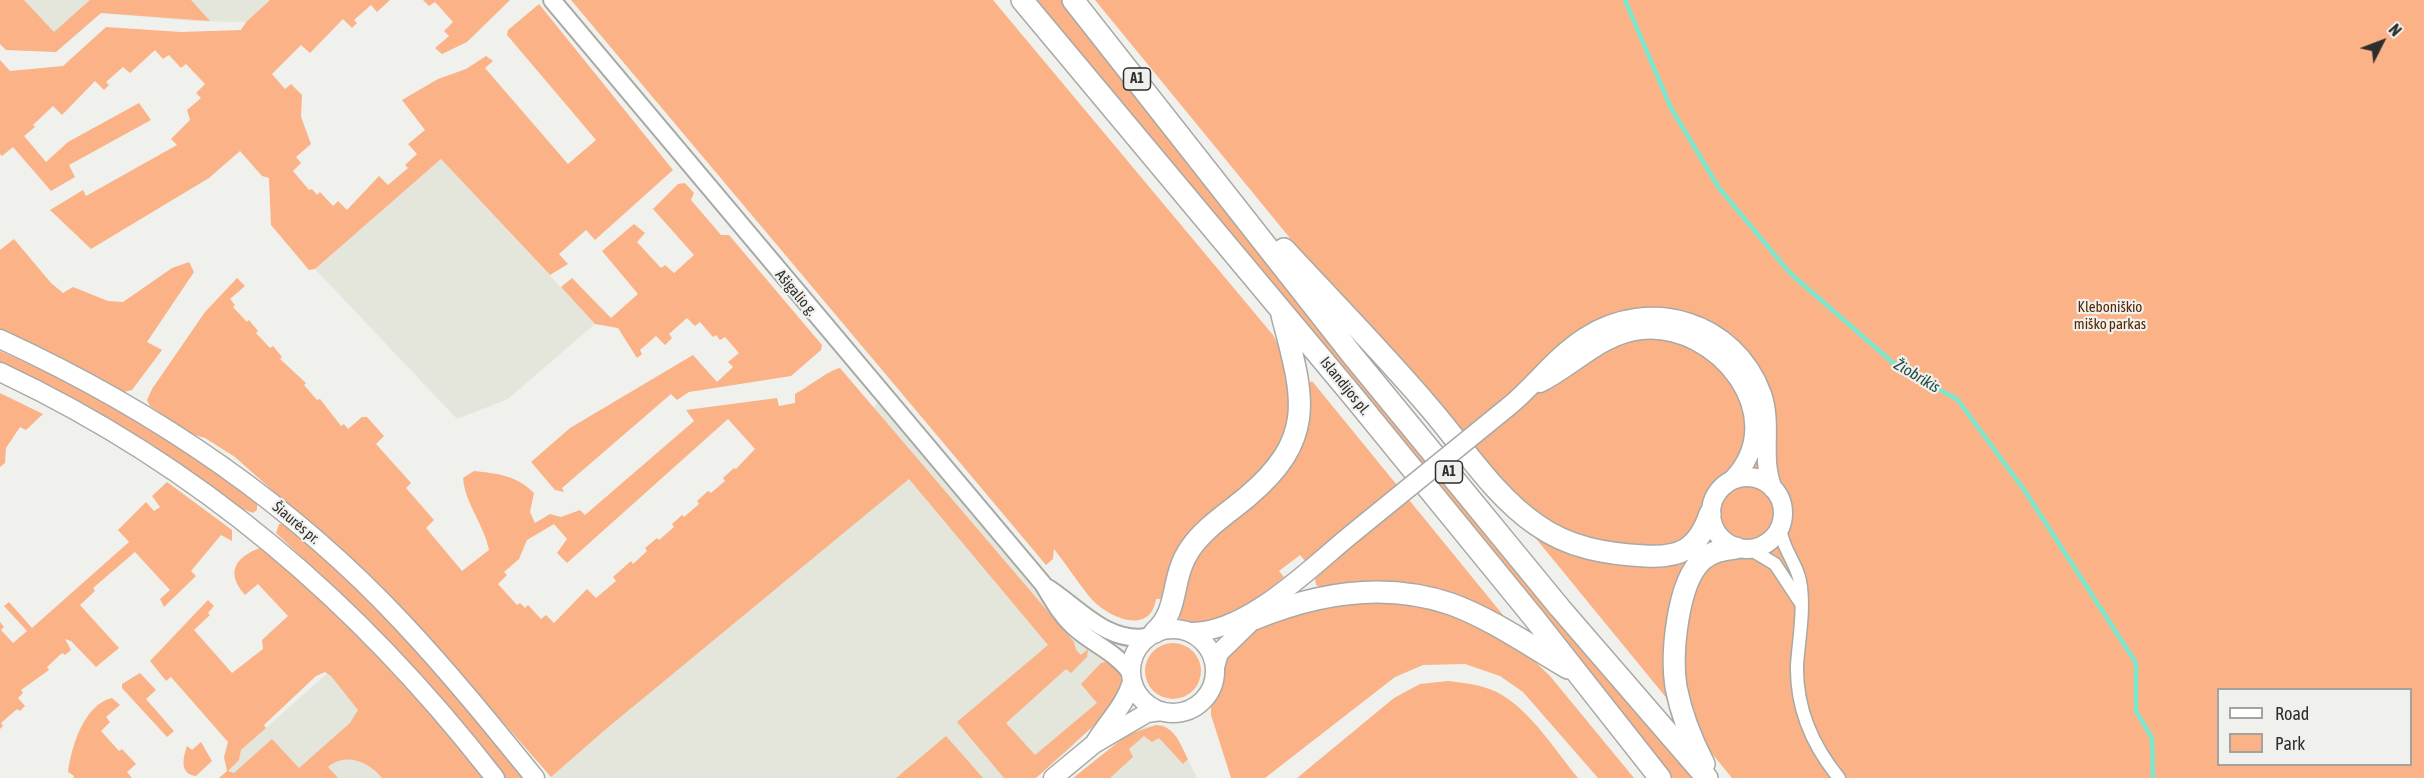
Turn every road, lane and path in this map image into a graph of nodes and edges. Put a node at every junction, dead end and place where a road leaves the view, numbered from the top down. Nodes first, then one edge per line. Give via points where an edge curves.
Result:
1 (552, 0) edge
2 (1022, 0) edge
3 (1073, 0) edge
4 (1200, 159) junction
5 (1281, 309) junction
6 (0, 339) edge
7 (0, 372) edge
8 (1533, 386) junction
9 (1732, 480) junction
10 (1773, 489) junction
11 (274, 505) junction
12 (1710, 514) junction
13 (1780, 527) junction
14 (255, 529) junction
15 (1743, 549) junction
16 (1043, 584) junction
17 (1270, 601) junction
18 (1801, 603) junction
19 (1254, 620) junction
20 (1191, 632) junction
21 (1151, 634) junction
22 (1215, 667) junction
23 (1578, 674) junction
24 (1131, 678) junction
25 (1161, 711) junction
26 (1094, 744) junction
27 (495, 778) edge
28 (535, 778) edge
29 (1053, 778) edge
30 (1660, 778) edge
31 (1707, 778) edge
32 (1711, 778) edge
33 (1839, 778) edge

1 - 16 street, Ašigalio g.
2 - 5 highway, Islandijos pl. / A1
3 - 4 highway, Islandijos pl. / A1
4 - 12 highway via 1410,385 1500,492 1537,526 1583,547 1656,556 1689,548 1702,535
4 - 31 highway, Islandijos pl. / A1 via 1353,356 1560,608
5 - 21 highway via 1302,399 1293,442 1271,477 1189,550 1174,584 1170,615
5 - 23 highway, Islandijos pl. / A1
6 - 11 main road, Šiaurės pr. via 132,407 223,466
7 - 14 main road, Šiaurės pr. via 71,408 160,461
8 - 9 main road via 1622,334 1657,329 1692,337 1726,362 1749,399 1751,449 1748,461
8 - 10 main road via 1554,360 1602,327 1659,315 1696,324 1730,346 1755,377 1767,415 1766,465
8 - 17 main road, bridge
9 - 10 main road via 1754,478
9 - 12 main road via 1717,493
10 - 13 main road via 1782,507
11 - 14 main road
11 - 28 main road, Šiaurės pr. via 401,621
12 - 15 main road via 1718,535
13 - 15 main road via 1768,542
13 - 18 street via 1783,545 1798,572
14 - 27 main road, Šiaurės pr. via 353,616
15 - 18 street via 1775,564
15 - 32 highway via 1715,552 1695,569 1684,592 1676,641 1674,666 1682,711
16 - 21 street, Ašigalio g. via 1119,637
16 - 24 street, Ašigalio g. via 1062,615 1123,662
17 - 19 main road
17 - 20 main road via 1221,627
18 - 33 street via 1797,678 1802,710 1814,741
19 - 22 main road via 1219,653
19 - 23 highway via 1323,596 1355,592 1420,596 1481,618
20 - 21 main road via 1168,628
20 - 22 main road via 1207,646
21 - 24 main road via 1134,653
22 - 25 main road via 1209,692 1197,706 1179,712
23 - 30 highway, Islandijos pl. / A1
24 - 25 main road via 1143,700
24 - 26 main road via 1123,705
25 - 26 main road via 1142,716
26 - 29 main road

